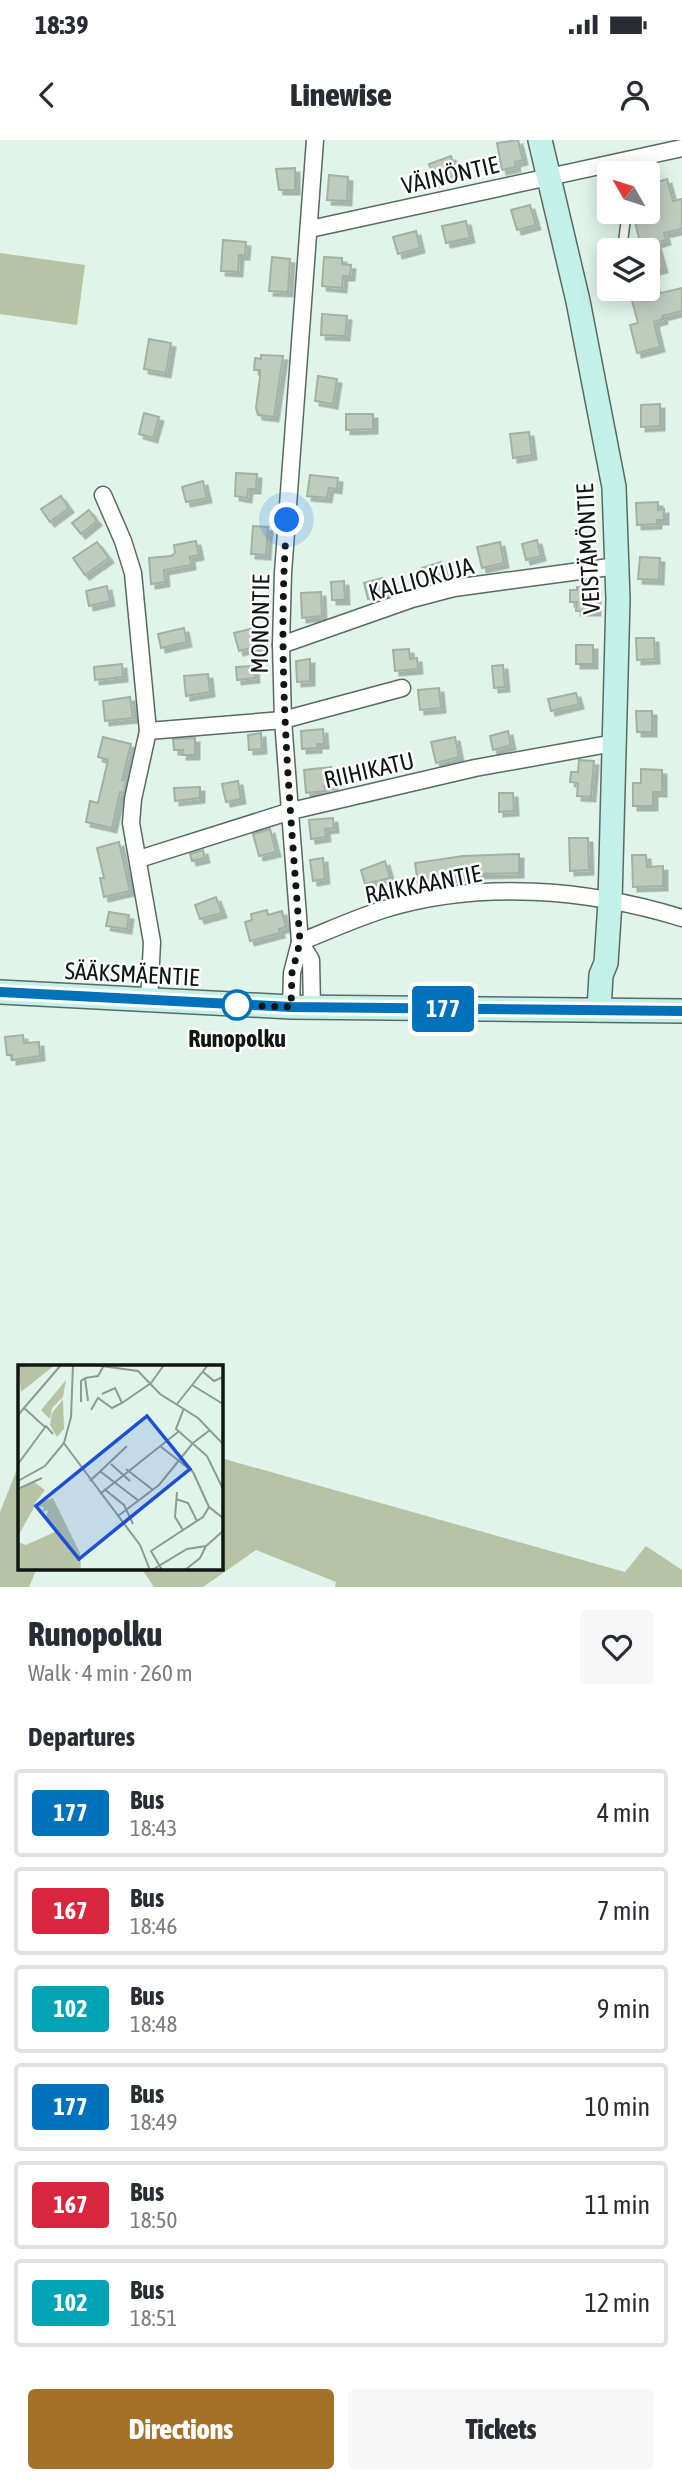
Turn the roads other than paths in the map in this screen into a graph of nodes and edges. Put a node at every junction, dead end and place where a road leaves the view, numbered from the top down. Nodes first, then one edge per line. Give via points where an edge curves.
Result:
1 (315, 140) edge
2 (540, 140) edge
3 (682, 148) edge
4 (645, 161) edge
5 (597, 171) edge
6 (548, 177) junction
7 (310, 229) junction
8 (103, 495) dead end
9 (617, 566) junction
10 (281, 645) junction
11 (402, 688) dead end
12 (283, 720) junction
13 (148, 731) junction
14 (614, 743) junction
15 (291, 811) junction
16 (139, 859) junction
17 (610, 902) junction
18 (682, 918) edge
19 (300, 942) junction
20 (0, 992) edge
21 (149, 1002) junction
22 (301, 1008) junction
23 (608, 1010) junction
24 (682, 1011) edge

1 - 7 street, MONONTIE
2 - 6 street, VEISTÄMÖNTIE
3 - 4 street, VÄINÖNTIE
5 - 6 street, VÄINÖNTIE
6 - 7 street, VÄINÖNTIE
6 - 9 street, VEISTÄMÖNTIE via 578,301 614,487
7 - 10 street, MONONTIE
8 - 13 street via 133,573
9 - 10 street, KALLIOKUJA via 454,588
9 - 14 street, VEISTÄMÖNTIE
10 - 12 street, MONONTIE
11 - 12 street
12 - 13 street
12 - 15 street, MONONTIE
13 - 16 street via 132,811
14 - 15 street, RIIHIKATU via 475,768
14 - 17 street, VEISTÄMÖNTIE
15 - 16 street, RIIHIKATU
15 - 19 street, MONONTIE
16 - 21 street via 152,942
17 - 18 street, RAIKKAANTIE
17 - 19 street, RAIKKAANTIE via 550,892 470,893 387,909
17 - 23 street, VEISTÄMÖNTIE via 601,975
19 - 22 street, MONONTIE via 292,973
20 - 21 street, SÄÄKSMÄENTIE
21 - 22 street, SÄÄKSMÄENTIE
22 - 23 street, SÄÄKSMÄENTIE
23 - 24 street, SÄÄKSMÄENTIE

